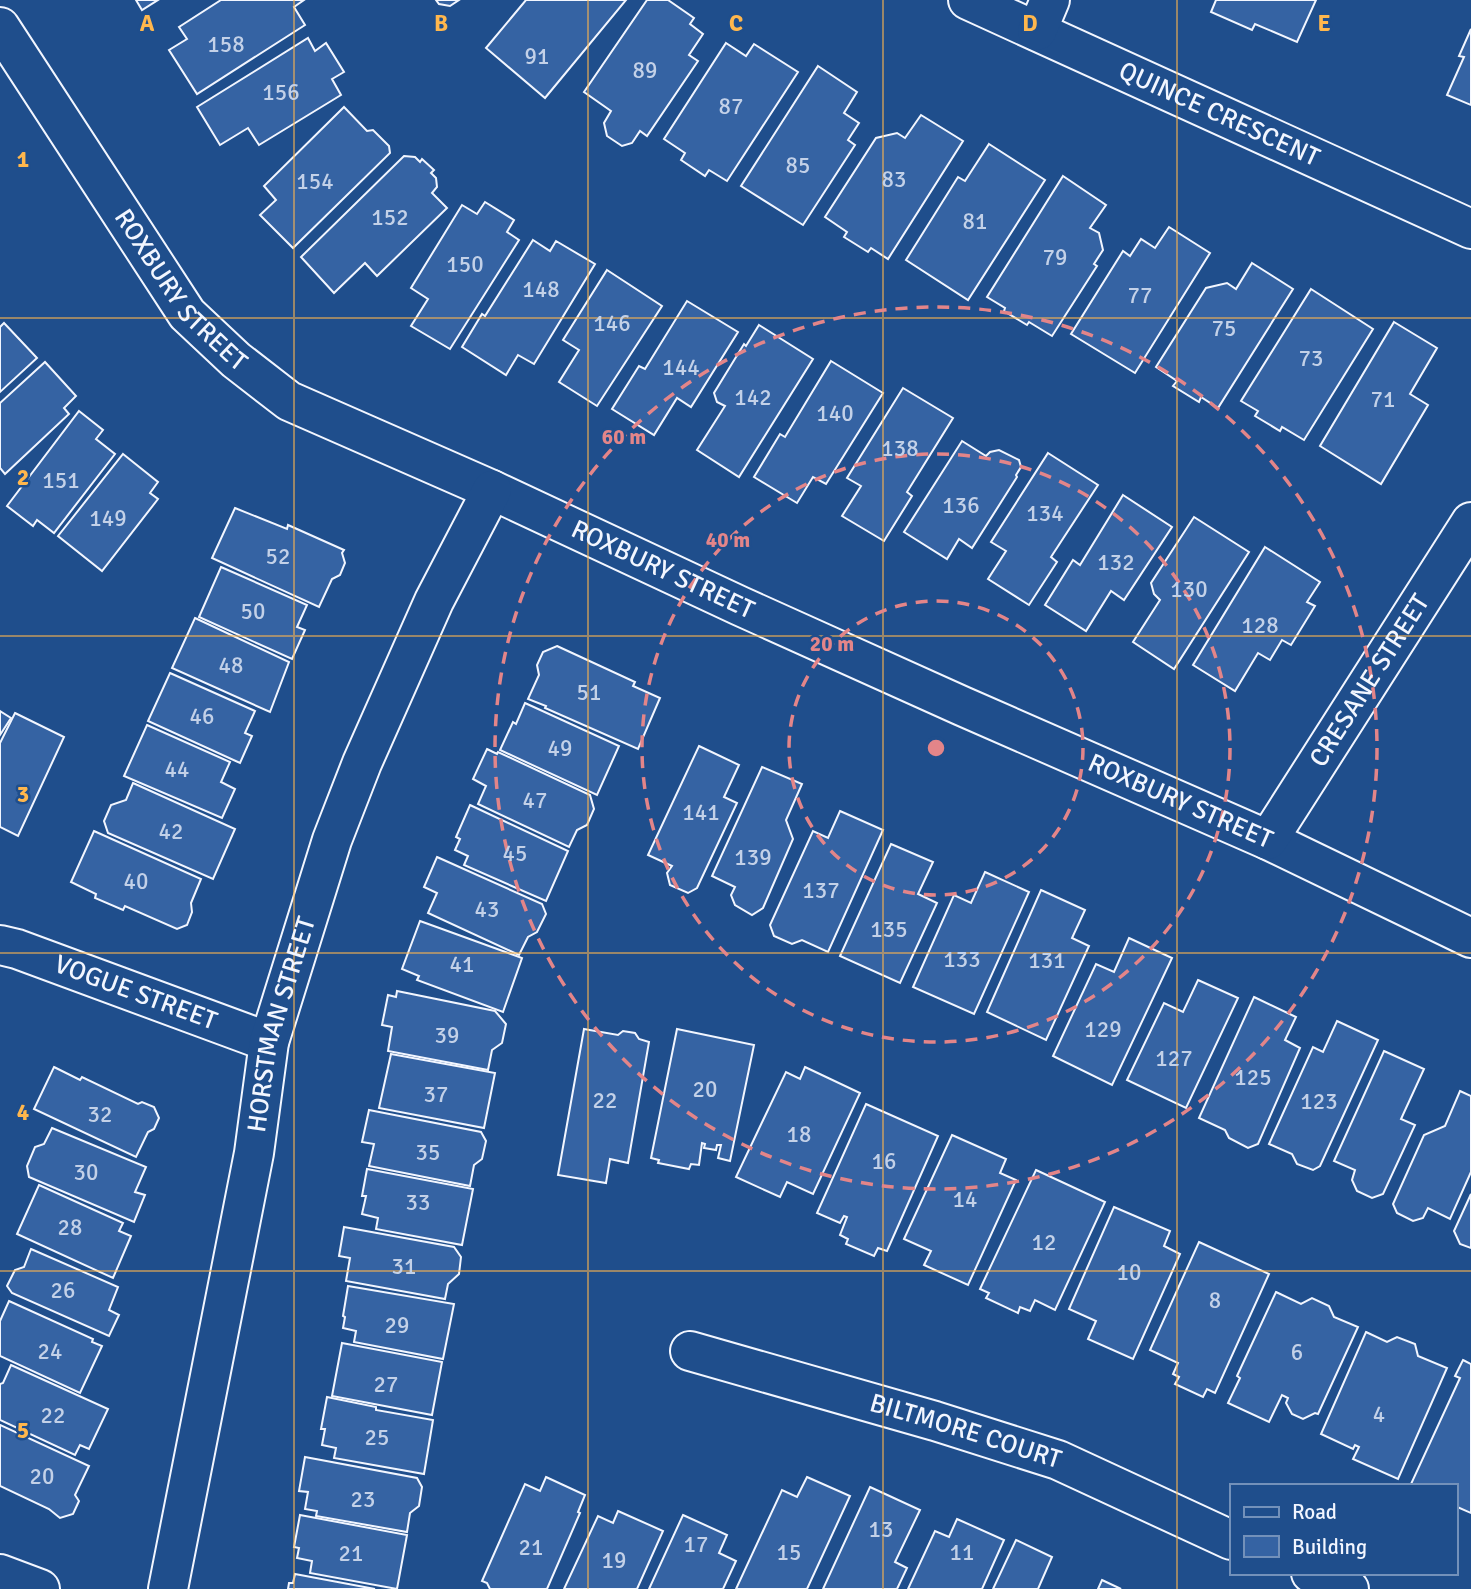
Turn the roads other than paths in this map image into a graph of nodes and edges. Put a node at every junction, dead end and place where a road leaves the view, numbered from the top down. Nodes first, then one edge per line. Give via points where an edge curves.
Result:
1 (968, 0) edge
2 (1043, 15) edge
3 (0, 27) edge
4 (1471, 229) edge
5 (492, 490) junction
6 (1471, 522) edge
7 (1268, 840) junction
8 (1471, 937) edge
9 (0, 945) edge
10 (269, 1042) junction
11 (690, 1350) dead end
12 (1230, 1540) edge
13 (0, 1574) edge
14 (1316, 1575) edge
15 (40, 1589) edge
16 (168, 1589) edge
17 (1349, 1589) edge

1 - 2 street, QUINCE CRESCENT
2 - 4 street, QUINCE CRESCENT
3 - 5 street, ROXBURY STREET via 187,314 289,401
5 - 7 street, ROXBURY STREET via 752,612
5 - 10 street, HORSTMAN STREET via 434,601 362,763 332,840
6 - 7 street, CRESANE STREET
7 - 8 street, ROXBURY STREET
9 - 10 street, VOGUE STREET
10 - 16 street, HORSTMAN STREET via 254,1153
11 - 12 street, BILTMORE COURT via 1058,1460
13 - 15 street
14 - 17 street

